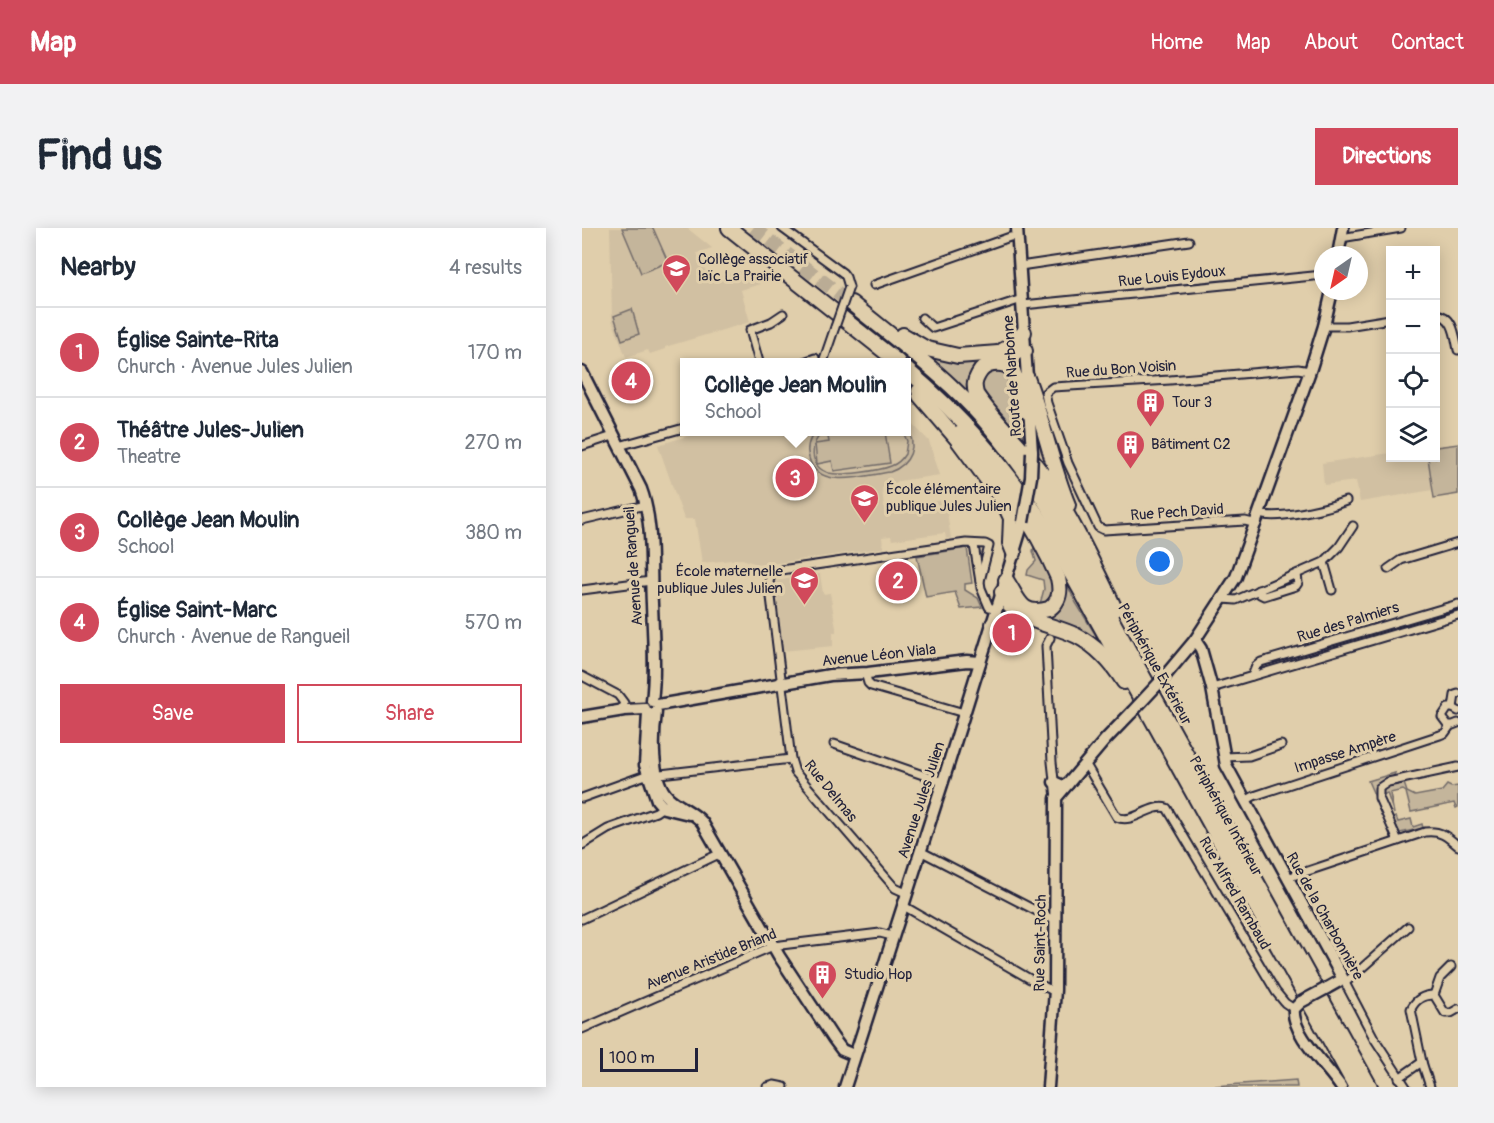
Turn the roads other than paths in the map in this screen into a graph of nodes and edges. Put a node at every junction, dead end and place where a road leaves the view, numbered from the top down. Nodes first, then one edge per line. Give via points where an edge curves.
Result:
1 (729, 228) edge
2 (782, 228) edge
3 (1401, 228) edge
4 (1018, 232) edge
5 (1342, 233) edge
6 (1189, 241) dead end
7 (777, 266) junction
8 (1020, 266) junction
9 (1314, 276) edge
10 (874, 285) dead end
11 (1330, 300) edge
12 (1023, 302) junction
13 (783, 314) dead end
14 (1440, 314) edge
15 (922, 318) dead end
16 (1386, 320) edge
17 (1324, 327) junction
18 (1024, 332) junction
19 (1458, 350) edge
20 (1025, 351) junction
21 (998, 352) junction
22 (758, 358) edge
23 (824, 358) edge
24 (879, 358) edge
25 (892, 358) edge
26 (582, 372) edge
27 (1310, 372) junction
28 (911, 374) edge
29 (1027, 378) junction
30 (911, 384) edge
31 (919, 391) junction
32 (1029, 414) junction
33 (680, 429) edge
34 (616, 441) junction
35 (582, 446) edge
36 (1346, 501) dead end
37 (646, 505) junction
38 (1258, 519) junction
39 (582, 520) edge
40 (1023, 522) joint
41 (1353, 526) dead end
42 (1098, 527) joint
43 (1080, 538) junction
44 (1458, 543) edge
45 (974, 545) junction
46 (1014, 553) junction
47 (1324, 562) junction
48 (1388, 569) dead end
49 (1297, 574) junction
50 (651, 581) junction
51 (980, 581) junction
52 (1004, 586) junction
53 (582, 590) edge
54 (1258, 590) junction
55 (1332, 590) dead end
56 (1226, 594) junction
57 (1458, 604) edge
58 (996, 609) junction
59 (1458, 615) edge
60 (1028, 618) junction
61 (993, 624) junction
62 (1050, 638) dead end
63 (1195, 640) junction
64 (980, 662) junction
65 (868, 673) junction
66 (1142, 674) junction
67 (582, 676) edge
68 (1252, 676) junction
69 (783, 683) junction
70 (1212, 688) junction
71 (1458, 694) edge
72 (651, 707) junction
73 (1455, 709) edge
74 (622, 710) junction
75 (964, 713) junction
76 (582, 717) edge
77 (1152, 719) junction
78 (1458, 723) edge
79 (1450, 726) junction
80 (834, 744) dead end
81 (1281, 745) dead end
82 (1224, 757) junction
83 (791, 759) junction
84 (1085, 763) junction
85 (1458, 766) edge
86 (652, 774) junction
87 (943, 782) junction
88 (1054, 782) junction
89 (1068, 784) junction
90 (582, 798) edge
91 (1056, 798) junction
92 (1245, 801) junction
93 (667, 803) junction
94 (1398, 841) junction
95 (582, 845) edge
96 (1458, 846) edge
97 (920, 851) junction
98 (721, 854) junction
99 (1287, 878) junction
100 (906, 893) junction
101 (902, 905) junction
102 (582, 919) edge
103 (1056, 921) junction
104 (1408, 927) dead end
105 (892, 936) junction
106 (773, 945) junction
107 (1451, 967) dead end
108 (1344, 981) junction
109 (1055, 990) junction
110 (1434, 995) junction
111 (1298, 1006) junction
112 (1458, 1008) edge
113 (582, 1029) edge
114 (854, 1055) junction
115 (1422, 1062) junction
116 (1399, 1078) junction
117 (767, 1087) edge
118 (784, 1087) edge
119 (844, 1087) edge
120 (1048, 1087) edge
121 (1341, 1087) edge
122 (1356, 1087) edge
123 (1370, 1087) edge
124 (1406, 1087) edge
125 (1430, 1087) edge

1 - 7 highway
2 - 23 street, bridge via 843,273 849,287
3 - 5 street via 1346,239
4 - 8 street, Route de Narbonne
4 - 10 street
6 - 8 street
7 - 24 highway via 779,276
7 - 25 highway
8 - 12 street, Route de Narbonne
9 - 12 street, Rue Louis Eydoux
11 - 17 street
12 - 15 street, Rue Louis Eydoux via 933,328
12 - 18 street, Route de Narbonne
13 - 22 street via 750,330
14 - 19 street via 1452,324
16 - 17 street
17 - 27 street
18 - 20 street, Route de Narbonne
18 - 21 highway
20 - 21 highway
20 - 29 street, Route de Narbonne
21 - 66 highway, Périphérique Extérieur via 957,356 936,353 856,302 850,303 952,387 1003,442 1056,519
26 - 34 street, Avenue de Rangueil
27 - 38 street via 1271,470
27 - 42 street, Rue du Bon Voisin via 1298,369 1048,389 1045,398 1068,463
28 - 77 highway, Périphérique Intérieur via 974,433 1020,489
29 - 32 street, Route de Narbonne
29 - 43 highway
30 - 31 highway
31 - 46 highway via 1004,501 1011,518 1010,543
31 - 52 highway via 991,467 1038,538 1060,586 1058,600 1049,609 1030,610 1020,605 1014,591
32 - 40 street, Route de Narbonne, bridge via 1032,477
32 - 43 highway via 1021,407 1017,379 1009,368 997,364 980,370 974,385 976,394 1043,476
33 - 34 street
34 - 35 street
34 - 37 street, Avenue de Rangueil
36 - 38 street, Rue Pech David
37 - 39 street
37 - 50 street, Avenue de Rangueil
38 - 42 street, Rue Pech David via 1104,530
38 - 56 street
40 - 46 street, Avenue Jules Julien
41 - 47 street
43 - 66 highway via 1140,660
44 - 48 street via 1401,560
45 - 51 street
45 - 51 street via 989,546
45 - 69 street, Rue Delmas via 915,550 772,574 769,581
46 - 52 street, Avenue Jules Julien
47 - 49 street
47 - 55 street
49 - 54 street
49 - 54 street via 1296,586 1264,596
50 - 53 street
50 - 72 street, Avenue de Rangueil
51 - 58 street via 988,607
52 - 58 street, Avenue Jules Julien
52 - 60 highway via 1011,608
54 - 56 street via 1236,600
56 - 63 street
57 - 68 street, Rue des Palmiers via 1261,662
58 - 61 street, Avenue Jules Julien
59 - 68 street, Rue des Palmiers
60 - 61 highway via 1015,616
60 - 77 highway via 1076,636 1100,652 1141,711
61 - 64 street, Avenue Jules Julien
62 - 88 street via 1046,646
63 - 70 street, Rue de la Charbonnière
63 - 84 street, bridge
64 - 65 street, Avenue Léon Viala
64 - 75 street, Avenue Jules Julien
65 - 69 street, Avenue Léon Viala
65 - 75 street via 871,686
66 - 123 highway, Périphérique Extérieur
67 - 74 street via 618,695 624,703
68 - 70 street, Rue des Palmiers
69 - 72 street, Avenue Léon Viala
69 - 83 street, Rue Delmas
70 - 82 street, Rue de la Charbonnière
71 - 73 street
72 - 74 street, Avenue Léon Viala
72 - 86 street, Avenue de Rangueil via 645,752
73 - 79 street via 1443,714 1444,722
74 - 76 street, Avenue Léon Viala
75 - 87 street, Avenue Jules Julien
77 - 122 highway, Périphérique Intérieur
78 - 79 street, Impasse Ampère
79 - 92 street, Impasse Ampère via 1440,735
80 - 87 street
81 - 82 street via 1249,756
82 - 92 street, Rue de la Charbonnière
83 - 86 street
83 - 100 street, Rue Delmas via 795,772 895,888
84 - 89 street
84 - 111 street, Rue Alfred Rambaud via 1117,817 1129,818 1158,807 1167,808 1276,992 1285,1003
85 - 94 street via 1388,782 1379,788 1379,798
86 - 90 street
86 - 93 street, Avenue de Rangueil via 657,800
87 - 97 street, Avenue Jules Julien
88 - 89 street
88 - 91 street
89 - 91 street
91 - 103 street, Rue Saint-Roch
92 - 99 street, Rue de la Charbonnière
93 - 95 street
93 - 98 street via 695,815
94 - 96 street via 1435,831
94 - 99 street
97 - 100 street, Avenue Jules Julien
97 - 103 street
98 - 102 street
98 - 106 street
99 - 108 street, Rue de la Charbonnière
100 - 101 street, Avenue Jules Julien
101 - 105 street, Avenue Jules Julien
101 - 109 street
103 - 109 street, Rue Saint-Roch
104 - 108 street
105 - 106 street, Avenue Aristide Briand via 880,933
105 - 114 street, Avenue Jules Julien
106 - 113 street, Avenue Aristide Briand
106 - 114 street via 838,1045
107 - 110 street via 1440,978
108 - 111 street, bridge
108 - 116 street, Rue de la Charbonnière
109 - 120 street, Rue Saint-Roch
110 - 112 street via 1445,1013
110 - 115 street via 1420,998 1411,1009
111 - 121 street, Rue Alfred Rambaud via 1295,1020 1310,1048
114 - 119 street, Avenue Jules Julien
115 - 116 street
115 - 125 street
116 - 124 street, Rue de la Charbonnière
117 - 118 street

